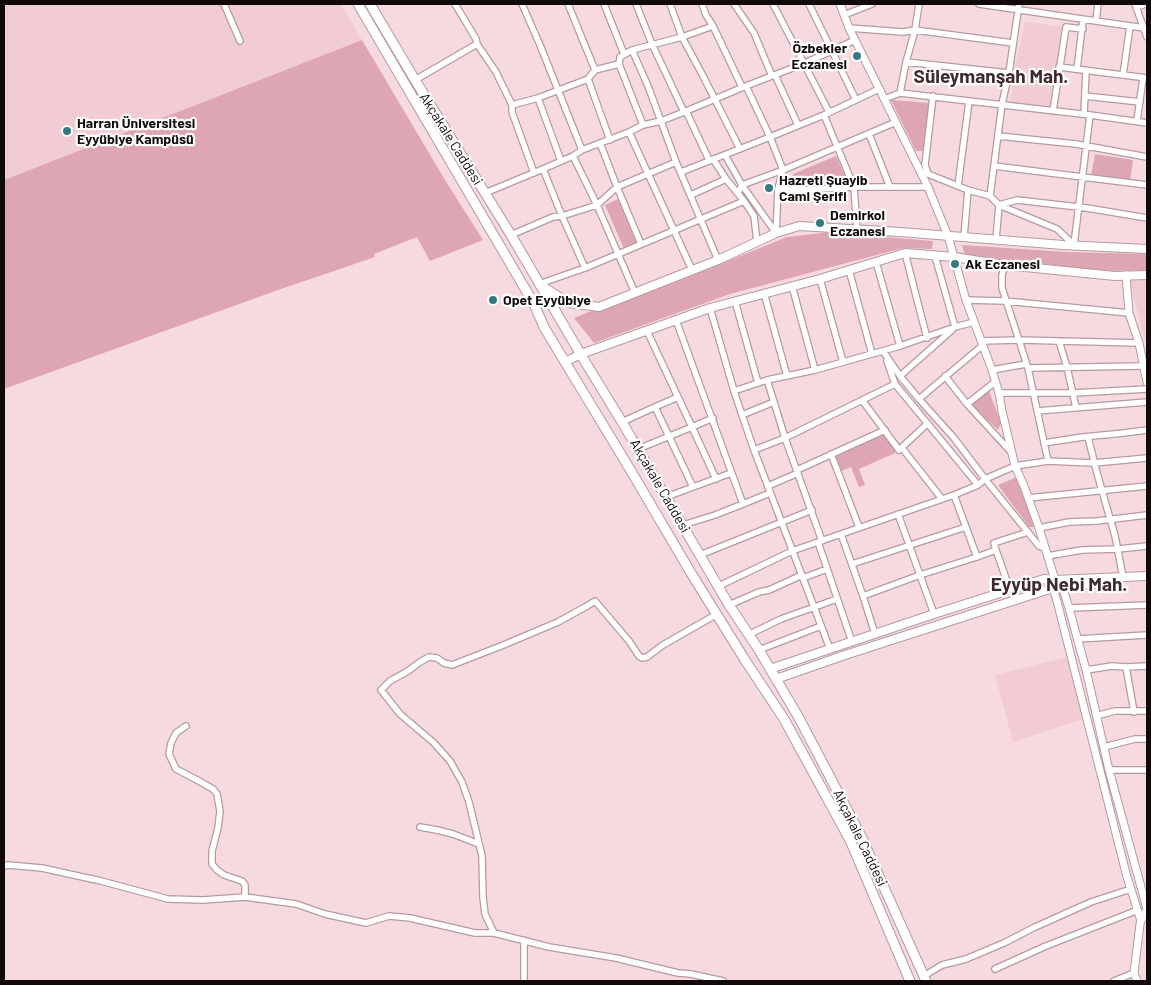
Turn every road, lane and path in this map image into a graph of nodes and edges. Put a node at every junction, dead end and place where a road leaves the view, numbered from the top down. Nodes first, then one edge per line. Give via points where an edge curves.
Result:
1 (224, 4) edge
2 (358, 4) edge
3 (370, 4) edge
4 (455, 4) edge
5 (522, 4) edge
6 (576, 4) edge
7 (604, 4) edge
8 (636, 4) edge
9 (670, 4) edge
10 (702, 4) edge
11 (734, 4) edge
12 (773, 4) edge
13 (809, 4) edge
14 (840, 4) edge
15 (872, 4) edge
16 (918, 4) edge
17 (979, 4) edge
18 (1098, 4) edge
19 (1146, 4) edge
20 (568, 5) edge
21 (1136, 5) edge
22 (1018, 6) edge
23 (844, 15) junction
24 (1083, 20) junction
25 (1096, 21) junction
26 (713, 26) junction
27 (1130, 26) junction
28 (849, 28) junction
29 (1083, 29) junction
30 (915, 30) junction
31 (1146, 32) edge
32 (682, 36) junction
33 (855, 40) junction
34 (240, 42) dead end
35 (1012, 43) junction
36 (477, 44) junction
37 (652, 44) junction
38 (632, 50) junction
39 (832, 50) junction
40 (624, 54) junction
41 (906, 62) junction
42 (620, 64) junction
43 (803, 64) junction
44 (1059, 68) junction
45 (1077, 69) junction
46 (595, 70) junction
47 (1086, 70) junction
48 (1009, 73) junction
49 (773, 75) junction
50 (1124, 75) junction
51 (1145, 78) edge
52 (588, 79) junction
53 (415, 80) junction
54 (744, 87) junction
55 (879, 89) junction
56 (558, 90) junction
57 (900, 93) junction
58 (933, 96) junction
59 (1085, 96) junction
60 (538, 98) junction
61 (714, 99) junction
62 (884, 99) junction
63 (856, 100) junction
64 (969, 101) junction
65 (1140, 102) junction
66 (1002, 104) junction
67 (512, 105) junction
68 (1053, 111) junction
69 (685, 112) junction
70 (826, 113) junction
71 (1087, 114) junction
72 (661, 121) junction
73 (1137, 121) junction
74 (896, 122) junction
75 (1147, 123) edge
76 (643, 125) junction
77 (798, 125) junction
78 (630, 132) junction
79 (869, 134) junction
80 (998, 136) junction
81 (770, 137) junction
82 (610, 140) junction
83 (600, 143) junction
84 (1086, 146) junction
85 (837, 147) junction
86 (740, 149) junction
87 (582, 150) junction
88 (725, 154) junction
89 (573, 156) junction
90 (1147, 157) edge
91 (712, 160) junction
92 (562, 161) junction
93 (676, 162) junction
94 (994, 166) junction
95 (543, 169) junction
96 (783, 170) junction
97 (680, 172) junction
98 (534, 173) junction
99 (924, 173) junction
100 (649, 174) junction
101 (1083, 176) junction
102 (726, 179) junction
103 (742, 185) junction
104 (1147, 185) edge
105 (958, 186) junction
106 (617, 187) junction
107 (854, 187) junction
108 (890, 187) junction
109 (928, 187) junction
110 (778, 189) junction
111 (968, 190) junction
112 (485, 193) junction
113 (738, 193) junction
114 (691, 195) junction
115 (990, 196) junction
116 (744, 201) junction
117 (597, 205) junction
118 (1000, 205) junction
119 (1078, 207) junction
120 (562, 216) junction
121 (1147, 218) edge
122 (701, 219) junction
123 (857, 229) junction
124 (674, 230) junction
125 (776, 234) junction
126 (511, 235) junction
127 (948, 236) junction
128 (964, 237) junction
129 (996, 240) junction
130 (756, 242) junction
131 (641, 244) junction
132 (1074, 245) junction
133 (1147, 249) edge
134 (618, 253) junction
135 (904, 253) junction
136 (935, 256) junction
137 (954, 257) junction
138 (718, 260) junction
139 (876, 262) junction
140 (1005, 266) junction
141 (585, 268) junction
142 (692, 270) junction
143 (849, 270) junction
144 (1147, 275) edge
145 (1126, 276) junction
146 (820, 279) junction
147 (539, 284) junction
148 (792, 286) junction
149 (635, 293) junction
150 (764, 294) junction
151 (966, 300) junction
152 (735, 301) junction
153 (1005, 302) junction
154 (710, 308) junction
155 (1129, 313) junction
156 (676, 320) junction
157 (974, 322) junction
158 (955, 327) junction
159 (646, 331) junction
160 (927, 338) junction
161 (1019, 340) junction
162 (1059, 341) junction
163 (982, 343) junction
164 (1139, 343) junction
165 (900, 346) junction
166 (883, 351) junction
167 (581, 354) junction
168 (872, 354) junction
169 (565, 362) junction
170 (843, 362) junction
171 (1027, 366) junction
172 (1143, 366) junction
173 (1067, 367) junction
174 (815, 370) junction
175 (992, 370) junction
176 (787, 376) junction
177 (900, 376) junction
178 (945, 376) junction
179 (1147, 378) edge
180 (767, 380) junction
181 (995, 382) junction
182 (758, 383) junction
183 (895, 384) junction
184 (1147, 389) edge
185 (734, 391) junction
186 (999, 393) junction
187 (1033, 393) junction
188 (1073, 393) junction
189 (678, 397) junction
190 (919, 399) junction
191 (862, 400) junction
192 (774, 402) junction
193 (1147, 402) edge
194 (967, 404) junction
195 (655, 407) junction
196 (1076, 408) junction
197 (1037, 411) junction
198 (742, 415) junction
199 (713, 418) junction
200 (622, 422) junction
201 (927, 424) junction
202 (692, 426) junction
203 (884, 430) junction
204 (1147, 430) edge
205 (668, 436) junction
206 (1088, 437) junction
207 (785, 438) junction
208 (1044, 443) junction
209 (902, 448) junction
210 (638, 449) junction
211 (754, 450) junction
212 (832, 454) junction
213 (1014, 456) junction
214 (1147, 458) edge
215 (1048, 461) junction
216 (1094, 463) junction
217 (1015, 466) junction
218 (798, 472) junction
219 (732, 473) junction
220 (716, 479) junction
221 (985, 479) junction
222 (978, 485) junction
223 (768, 486) junction
224 (1147, 486) edge
225 (693, 487) junction
226 (1102, 490) junction
227 (770, 493) junction
228 (954, 495) junction
229 (666, 497) junction
230 (1028, 498) junction
231 (942, 499) junction
232 (743, 504) junction
233 (812, 510) junction
234 (898, 514) junction
235 (1147, 515) edge
236 (1111, 519) junction
237 (781, 522) junction
238 (683, 525) junction
239 (859, 528) junction
240 (966, 528) junction
241 (1039, 528) junction
242 (1028, 532) junction
243 (841, 534) junction
244 (820, 541) junction
245 (909, 546) junction
246 (1147, 546) edge
247 (1044, 548) junction
248 (1118, 549) junction
249 (996, 550) junction
250 (792, 551) junction
251 (700, 555) junction
252 (1047, 556) junction
253 (977, 557) junction
254 (852, 564) junction
255 (827, 570) junction
256 (920, 575) junction
257 (1147, 576) edge
258 (802, 577) junction
259 (1123, 578) junction
260 (1147, 581) edge
261 (1057, 585) junction
262 (719, 586) junction
263 (1010, 590) junction
264 (863, 596) junction
265 (837, 599) junction
266 (729, 605) junction
267 (1147, 605) edge
268 (814, 606) junction
269 (1068, 608) junction
270 (717, 614) junction
271 (934, 614) junction
272 (821, 626) junction
273 (875, 634) junction
274 (748, 635) junction
275 (1147, 635) edge
276 (1077, 639) junction
277 (852, 642) junction
278 (830, 649) junction
279 (759, 650) junction
280 (1147, 666) edge
281 (1126, 667) junction
282 (770, 669) junction
283 (1086, 670) junction
284 (776, 679) junction
285 (1147, 711) edge
286 (1134, 712) junction
287 (1096, 716) junction
288 (186, 726) dead end
289 (1147, 739) edge
290 (1104, 747) junction
291 (1110, 770) junction
292 (1147, 770) edge
293 (420, 827) dead end
294 (479, 844) junction
295 (4, 866) edge
296 (1130, 889) junction
297 (245, 897) junction
298 (1147, 905) edge
299 (1138, 910) junction
300 (1142, 923) edge
301 (494, 933) junction
302 (524, 940) junction
303 (995, 969) dead end
304 (1134, 973) junction
305 (691, 974) junction
306 (925, 979) edge
307 (524, 981) edge
308 (692, 981) edge
309 (722, 981) edge
310 (910, 981) edge
311 (1114, 981) edge
312 (1137, 981) edge

1 - 34 street
2 - 169 main road, Akçakale Caddesi
3 - 53 main road, Akçakale Caddesi
4 - 36 street
5 - 56 street
6 - 20 street
7 - 40 street
8 - 37 street
9 - 32 street
10 - 26 street
11 - 49 street via 754,33
12 - 43 street
13 - 39 street
14 - 23 street
15 - 23 street
16 - 30 street
17 - 22 street
18 - 25 street
19 - 21 street
20 - 46 street
21 - 31 street
22 - 24 street
22 - 35 street
23 - 28 street
24 - 25 street
24 - 29 street
25 - 27 street
26 - 32 street
26 - 54 street
27 - 31 street
27 - 50 street
28 - 30 street
28 - 33 street
29 - 44 street via 1066,27
29 - 45 street
30 - 35 street
30 - 41 street
32 - 37 street
32 - 61 street
33 - 39 street
33 - 55 street
35 - 48 street
36 - 53 street
36 - 67 street via 496,72
37 - 38 street
37 - 69 street
38 - 40 street
38 - 72 street
39 - 43 street
39 - 63 street
40 - 42 street via 620,57
41 - 48 street
41 - 57 street
42 - 46 street
42 - 76 street
43 - 49 street
43 - 70 street
44 - 45 street
44 - 68 street
45 - 47 street
46 - 52 street
47 - 50 street
47 - 59 street
48 - 66 street
49 - 54 street
49 - 77 street
50 - 51 street
51 - 65 street
52 - 56 street
52 - 82 street
53 - 112 main road, Akçakale Caddesi
54 - 61 street
54 - 81 street
55 - 62 street
55 - 63 street
56 - 60 street
56 - 87 street
57 - 58 street
57 - 62 street
58 - 64 street
58 - 99 street
59 - 65 street
59 - 71 street
60 - 67 street
60 - 92 street
61 - 69 street
61 - 86 street
62 - 74 street
63 - 70 street
64 - 66 street
64 - 105 street
65 - 73 street
66 - 68 street
66 - 80 street
67 - 98 street
68 - 71 street
69 - 72 street
69 - 91 street
70 - 77 street
70 - 85 street
71 - 73 street
71 - 84 street
72 - 76 street
72 - 93 street
73 - 75 street
74 - 79 street
74 - 99 street
76 - 78 street
77 - 81 street
78 - 82 street
78 - 100 street
79 - 85 street
79 - 108 street
80 - 84 street
80 - 94 street
81 - 86 street
81 - 96 street
82 - 83 street
83 - 87 street
83 - 106 street
84 - 90 street
84 - 101 street
85 - 96 street
85 - 107 street
86 - 88 street
87 - 89 street
88 - 91 street
88 - 103 street
89 - 92 street
89 - 117 street
91 - 97 street
91 - 102 street
92 - 95 street
93 - 97 street
93 - 100 street
94 - 101 street
94 - 115 street
95 - 98 street
95 - 120 street
96 - 103 street
96 - 110 street
97 - 114 street
98 - 112 street
99 - 105 street
99 - 109 street
100 - 106 street
100 - 124 street
101 - 104 street
101 - 119 street
102 - 113 street
102 - 114 street
103 - 113 street
103 - 125 street
105 - 111 street
106 - 117 street
106 - 131 street
107 - 108 street
107 - 110 street
107 - 123 street
108 - 109 street
109 - 127 street
110 - 125 street
111 - 115 street
111 - 128 street
112 - 126 main road, Akçakale Caddesi
113 - 116 street
114 - 122 street
115 - 118 street
116 - 122 street
116 - 130 street via 754,216
117 - 120 street
117 - 134 street
118 - 119 street via 1017,200
118 - 129 street
118 - 132 street via 1057,228
119 - 121 street
119 - 132 street
120 - 126 street
120 - 141 street
122 - 124 street
122 - 138 street
123 - 125 main road via 799,226
123 - 127 main road
124 - 131 street
124 - 142 street
125 - 130 main road
126 - 147 main road, Akçakale Caddesi
127 - 128 main road
127 - 137 street
128 - 129 main road
129 - 132 main road
130 - 138 main road
131 - 134 street
132 - 133 main road
134 - 141 street
134 - 149 street
135 - 136 main road
135 - 139 main road
135 - 160 street
136 - 137 main road
136 - 158 street
137 - 140 main road
137 - 151 street
138 - 142 main road
139 - 143 main road
139 - 165 street
140 - 145 main road
140 - 153 street via 1002,288
141 - 147 street
142 - 149 main road
143 - 146 main road
143 - 168 street
144 - 145 main road
145 - 155 street
146 - 148 main road
146 - 170 street
147 - 149 main road via 569,303 599,307
147 - 167 main road, Akçakale Caddesi
148 - 150 main road
148 - 174 street
150 - 152 main road
150 - 176 street
151 - 153 street
151 - 157 street
152 - 154 main road
152 - 182 street
153 - 155 street
153 - 161 street
154 - 156 main road
154 - 185 street
155 - 164 street
156 - 159 main road
156 - 199 street
157 - 158 street
157 - 163 street
158 - 160 street
158 - 177 street
159 - 167 main road
159 - 189 street
160 - 165 street
161 - 162 street
161 - 163 street
161 - 171 street
162 - 164 street
162 - 173 street
163 - 175 street
163 - 178 street
164 - 172 street
165 - 166 street
166 - 168 street
166 - 177 street
166 - 183 street
167 - 169 main road
167 - 200 main road, Akçakale Caddesi
168 - 170 street
169 - 270 main road, Akçakale Caddesi
170 - 174 street
171 - 173 street
171 - 175 street
171 - 187 street
172 - 173 street
172 - 179 street
173 - 188 street
174 - 176 street
175 - 181 street
176 - 180 street
177 - 190 street
178 - 190 street
178 - 194 street
180 - 182 street
180 - 192 street
181 - 186 street
181 - 194 street
182 - 185 street
183 - 191 street
183 - 201 street
184 - 188 street
185 - 198 street
186 - 187 street
186 - 213 street
187 - 188 street
187 - 197 street
188 - 196 street
189 - 195 street
189 - 202 street
190 - 221 street
191 - 203 street
191 - 207 street
192 - 198 street
192 - 207 street
193 - 196 street
194 - 213 street
195 - 200 street
195 - 205 street
196 - 197 street
197 - 208 street
198 - 211 street
199 - 202 street
199 - 219 street
200 - 210 main road, Akçakale Caddesi
201 - 209 street
201 - 222 street
202 - 205 street
202 - 220 street
203 - 209 street via 899,450
203 - 212 street
204 - 206 street
205 - 210 street
205 - 225 street
206 - 208 street
206 - 216 street
207 - 211 street
207 - 218 street
208 - 215 street
209 - 231 street
210 - 229 main road, Akçakale Caddesi
211 - 223 street
212 - 218 street
212 - 239 street
213 - 217 street
214 - 216 street
215 - 216 street
215 - 217 street
216 - 226 street
217 - 221 street
217 - 230 street
218 - 223 street
218 - 233 street
219 - 220 street
219 - 232 street
220 - 225 street
221 - 222 street
221 - 242 street
222 - 228 street
223 - 227 street
224 - 226 street
225 - 229 street
226 - 230 street
226 - 236 street
227 - 232 street
227 - 237 street
228 - 231 street
228 - 240 street
229 - 238 main road, Akçakale Caddesi
230 - 241 street
231 - 234 street
232 - 238 street
233 - 237 street
233 - 244 street
234 - 239 street
234 - 245 street
235 - 236 street
236 - 241 street
236 - 248 street
237 - 250 street
237 - 251 street
238 - 251 main road, Akçakale Caddesi
239 - 243 street
240 - 245 street
240 - 253 street
241 - 247 street
242 - 247 street
242 - 249 street via 994,543
243 - 244 street
243 - 254 street
244 - 250 street
244 - 255 street
245 - 254 street
245 - 256 street
246 - 248 street
247 - 252 street
248 - 252 street via 1082,550
248 - 259 street
249 - 253 street
249 - 263 street
250 - 258 street
250 - 262 street
251 - 262 main road, Akçakale Caddesi
252 - 261 street
253 - 256 street
254 - 264 street
255 - 258 street
255 - 265 street
256 - 264 street
256 - 271 street
257 - 259 main road
258 - 266 street
258 - 268 street
259 - 261 main road
260 - 261 main road
261 - 263 main road via 1044,579
261 - 269 street
261 - 284 main road
261 - 296 street
262 - 266 main road, Akçakale Caddesi
263 - 271 main road
264 - 273 street
265 - 268 street
265 - 277 street
266 - 274 main road, Akçakale Caddesi
267 - 269 street
268 - 272 street
268 - 274 street
269 - 276 street
270 - 294 street via 642,658 594,601 558,622 452,665 429,657 390,681 381,690 400,714 450,761 462,782
270 - 310 main road, Akçakale Caddesi via 784,719 850,840
271 - 273 main road
272 - 278 street
272 - 279 street
273 - 277 main road
274 - 279 main road, Akçakale Caddesi
275 - 276 street
276 - 283 street
277 - 278 main road
278 - 282 main road
279 - 282 main road, Akçakale Caddesi
280 - 281 street
281 - 283 street
281 - 286 street
282 - 284 main road, Akçakale Caddesi
283 - 287 street
284 - 306 main road, Akçakale Caddesi via 861,836
285 - 286 street
286 - 287 street
287 - 290 street
288 - 297 street via 176,732 169,754 176,769 217,794 220,811 212,864 224,876 242,881
289 - 290 street
290 - 291 street
291 - 292 street
291 - 298 street
293 - 294 street
294 - 301 street via 485,914
295 - 297 street via 42,868 168,899
296 - 299 street
296 - 306 street via 1090,902 1004,943 942,965
297 - 301 street via 296,904 366,923 389,916 475,933
298 - 300 street
299 - 300 street
299 - 303 street
300 - 304 street
301 - 302 street
302 - 305 street
302 - 307 street
304 - 311 street
304 - 312 street
305 - 308 street
305 - 309 street

